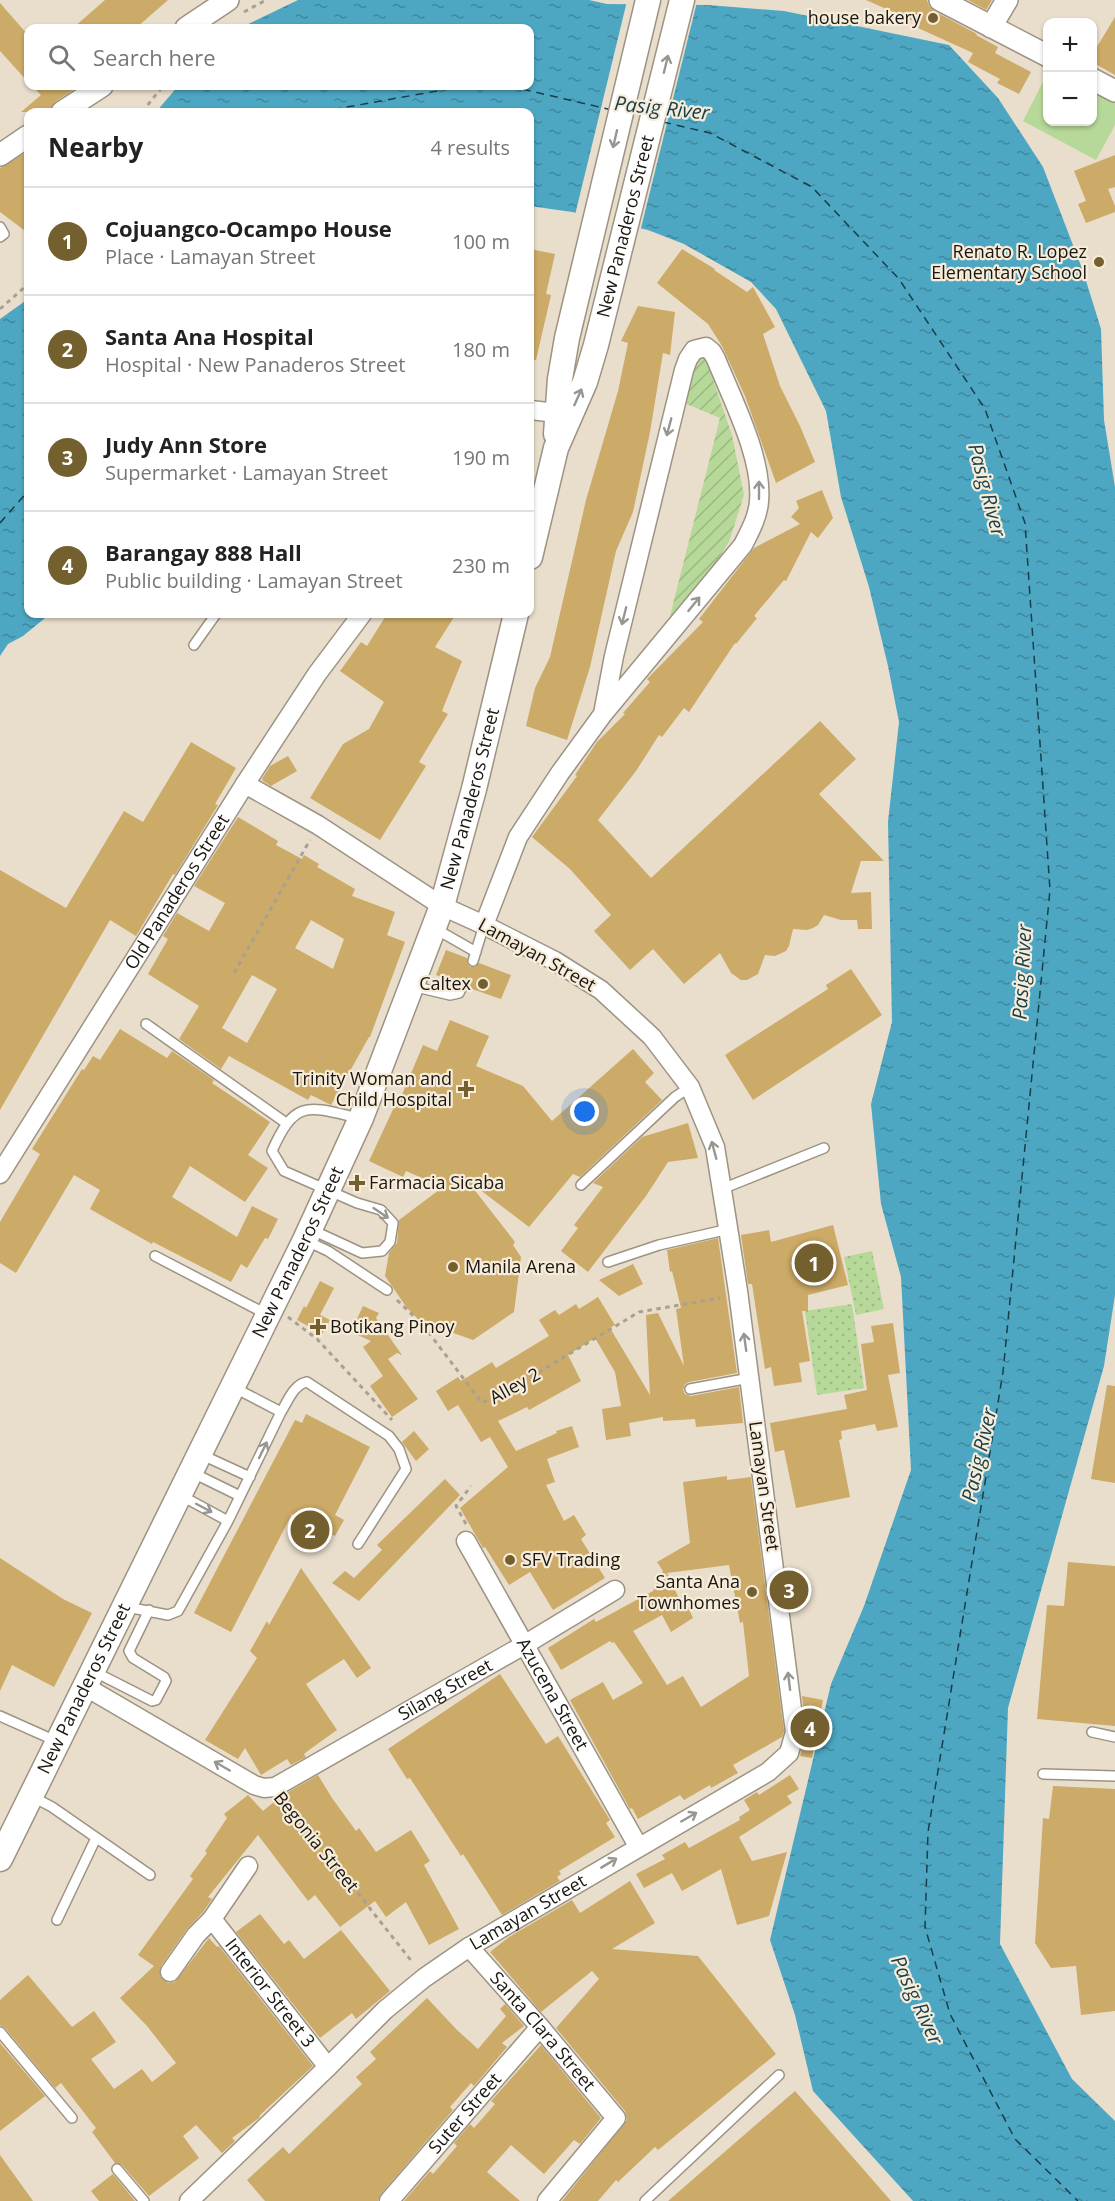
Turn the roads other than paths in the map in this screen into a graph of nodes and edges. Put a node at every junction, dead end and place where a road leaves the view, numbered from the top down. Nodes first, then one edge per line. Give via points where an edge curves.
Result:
1 (228, 0) edge
2 (648, 0) edge
3 (682, 0) edge
4 (940, 0) edge
5 (1007, 0) edge
6 (192, 24) edge
7 (991, 27) junction
8 (1043, 54) edge
9 (1097, 82) edge
10 (96, 90) edge
11 (1115, 91) edge
12 (68, 108) edge
13 (24, 139) edge
14 (0, 155) edge
15 (0, 227) edge
16 (0, 237) edge
17 (534, 410) edge
18 (557, 413) junction
19 (556, 448) junction
20 (534, 540) edge
21 (213, 618) edge
22 (359, 618) edge
23 (515, 618) edge
24 (194, 645) dead end
25 (603, 714) junction
26 (245, 784) junction
27 (438, 917) junction
28 (484, 925) junction
29 (463, 985) dead end
30 (412, 986) junction
31 (146, 1024) dead end
32 (690, 1087) junction
33 (361, 1118) junction
34 (286, 1123) junction
35 (824, 1148) dead end
36 (0, 1174) edge
37 (581, 1185) dead end
38 (722, 1190) junction
39 (327, 1191) junction
40 (729, 1229) junction
41 (307, 1235) junction
42 (155, 1256) dead end
43 (608, 1262) dead end
44 (387, 1290) road end
45 (270, 1310) junction
46 (750, 1378) junction
47 (233, 1387) junction
48 (690, 1389) dead end
49 (281, 1412) junction
50 (195, 1463) junction
51 (250, 1477) junction
52 (179, 1495) junction
53 (240, 1496) junction
54 (228, 1521) junction
55 (466, 1541) road end
56 (358, 1544) dead end
57 (615, 1590) dead end
58 (124, 1607) junction
59 (149, 1610) junction
60 (524, 1645) junction
61 (89, 1679) junction
62 (0, 1716) edge
63 (1092, 1732) dead end
64 (1115, 1737) edge
65 (58, 1742) junction
66 (1043, 1774) dead end
67 (1115, 1776) edge
68 (275, 1787) joint
69 (31, 1796) junction
70 (96, 1838) junction
71 (638, 1846) junction
72 (0, 1859) edge
73 (248, 1866) dead end
74 (150, 1875) dead end
75 (212, 1919) junction
76 (57, 1920) dead end
77 (469, 1947) junction
78 (170, 1972) dead end
79 (540, 2027) junction
80 (0, 2032) edge
81 (328, 2067) junction
82 (779, 2075) dead end
83 (72, 2118) dead end
84 (117, 2169) dead end
85 (144, 2201) edge
86 (189, 2201) edge
87 (390, 2201) edge
88 (547, 2201) edge
89 (645, 2201) edge

1 - 6 street
2 -> 18 main road, New Panaderos Street via 567,338
19 -> 3 main road, New Panaderos Street via 585,382 596,345
4 - 7 street
5 - 7 street
7 - 8 street
9 - 11 street
10 - 12 street
13 - 14 street
15 - 16 lane via 4,234
17 - 18 street
18 - 19 main road, New Panaderos Street
19 - 20 main road, New Panaderos Street
21 - 24 lane
22 - 26 street, Old Panaderos Street
23 - 27 main road, New Panaderos Street
25 -> 25 street via 743,544 753,525 760,480 716,359 706,347 694,350 684,370 616,645
25 - 28 street via 518,837
26 - 27 street, Lamayan Street via 318,825
26 - 36 street, Old Panaderos Street
27 - 28 street, Lamayan Street
27 - 28 lane via 474,956
27 - 30 main road, New Panaderos Street
28 - 32 street, Lamayan Street via 555,961 601,990 652,1037
29 - 30 lane via 459,993 450,995
30 - 33 main road, New Panaderos Street
31 - 34 lane
32 - 37 lane
38 -> 32 street, Lamayan Street via 715,1147
33 - 34 lane via 319,1109 296,1112
33 - 39 main road, New Panaderos Street
34 - 39 lane via 272,1151 276,1160 284,1172
35 - 38 lane
38 - 40 street, Lamayan Street
39 - 41 main road, New Panaderos Street
39 -> 41 lane via 381,1210 393,1223 390,1242 382,1251 362,1252
40 - 43 lane
46 -> 40 street, Lamayan Street
41 - 44 lane
41 - 45 main road, New Panaderos Street
42 - 45 lane
45 - 47 main road, New Panaderos Street
46 - 48 lane
71 -> 46 street, Lamayan Street via 768,1772 789,1753 795,1732
47 - 49 lane
47 - 50 main road, New Panaderos Street
51 -> 49 lane
49 - 56 lane via 300,1383 307,1382 389,1436 399,1449 406,1469
50 - 51 lane
50 - 52 main road, New Panaderos Street
50 - 53 lane
51 - 53 lane
52 -> 54 lane
52 - 58 main road, New Panaderos Street
53 - 54 lane
54 - 59 lane via 178,1611 168,1615
55 - 60 street, Azucena Street
57 - 60 street, Silang Street
58 - 59 lane
58 - 61 main road, New Panaderos Street
59 - 61 lane via 129,1651 133,1658 164,1677 166,1684 156,1700
60 - 68 street, Silang Street
60 - 71 street, Azucena Street
61 - 65 main road, New Panaderos Street
68 -> 61 street, Begonia Street via 254,1785
62 - 65 lane
63 - 64 lane
65 - 69 main road, New Panaderos Street
66 - 67 lane
69 - 70 lane
69 - 72 main road, New Panaderos Street
70 - 74 lane
70 - 76 lane
77 -> 71 street, Lamayan Street
73 - 75 street
75 - 78 street
75 - 81 street, Interior Street 3
77 - 79 street, Santa Clara Street
77 - 81 street, Lamayan Street via 385,2010
79 - 87 street, Suter Street
79 - 88 street, Santa Clara Street via 616,2118
80 - 83 lane
81 - 86 street, Lamayan Street
82 - 89 lane
84 - 85 lane

